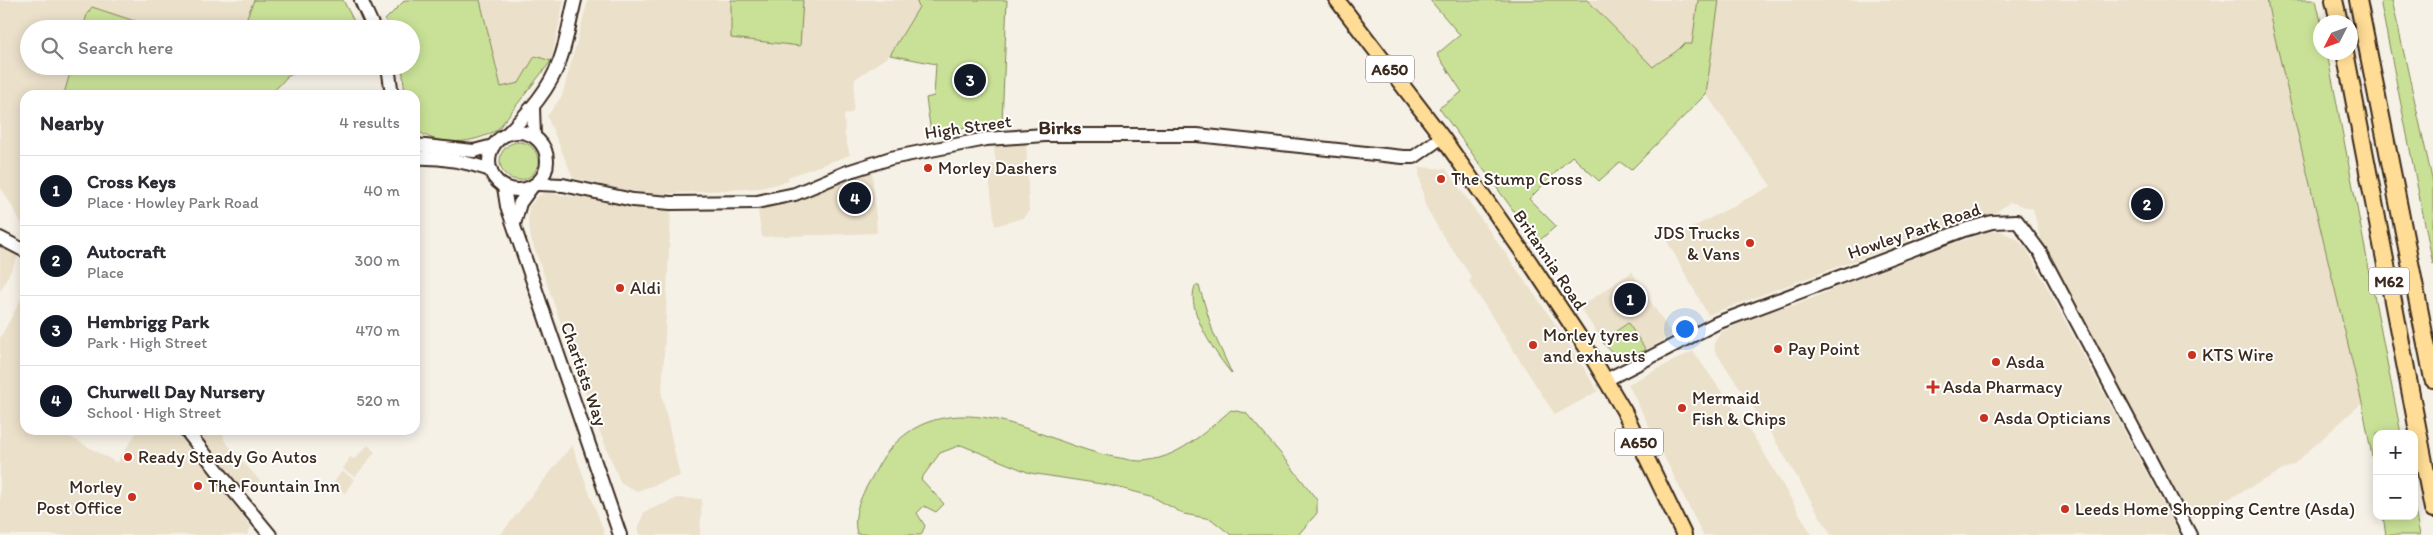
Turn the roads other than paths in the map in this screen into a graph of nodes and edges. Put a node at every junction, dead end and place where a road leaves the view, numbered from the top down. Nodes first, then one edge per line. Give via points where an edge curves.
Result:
1 (360, 0) edge
2 (575, 0) edge
3 (1337, 0) edge
4 (2334, 0) edge
5 (2358, 0) edge
6 (2337, 15) edge
7 (370, 20) edge
8 (2347, 60) edge
9 (389, 75) edge
10 (391, 90) edge
11 (533, 107) junction
12 (508, 133) junction
13 (534, 136) junction
14 (1442, 137) junction
15 (492, 146) junction
16 (420, 150) edge
17 (420, 150) edge
18 (548, 165) junction
19 (490, 170) junction
20 (563, 185) junction
21 (504, 186) junction
22 (534, 186) junction
23 (514, 224) junction
24 (0, 238) edge
25 (20, 248) edge
26 (2433, 379) edge
27 (1606, 380) junction
28 (192, 435) edge
29 (2433, 509) edge
30 (270, 535) edge
31 (620, 535) edge
32 (1684, 535) edge
33 (2190, 535) edge

1 - 7 street
2 - 11 street via 560,60
3 - 14 main road, Britannia Road / A650
4 - 6 highway
5 - 26 highway, M62
8 - 29 highway, M62
9 - 10 street
11 - 12 street
11 - 13 street
12 - 13 street via 519,131
12 - 15 street
13 - 18 street via 544,146
14 - 20 street, High Street via 1414,156 1403,157 1174,134 986,139 874,162 795,194 756,202 633,200
14 - 27 main road, Britannia Road / A650 via 1531,264
15 - 16 street via 474,151
15 - 19 street
17 - 19 street
18 - 20 street
18 - 22 street
19 - 21 street
20 - 22 street, High Street
21 - 22 street via 521,190
21 - 23 street, Chartists Way
22 - 23 street via 520,203
23 - 31 street, Chartists Way
24 - 25 street
27 - 32 main road, Britannia Road / A650
27 - 33 street, Howley Park Road via 1717,323 1779,298 1964,230 1992,222 2017,221 2040,252
28 - 30 street

